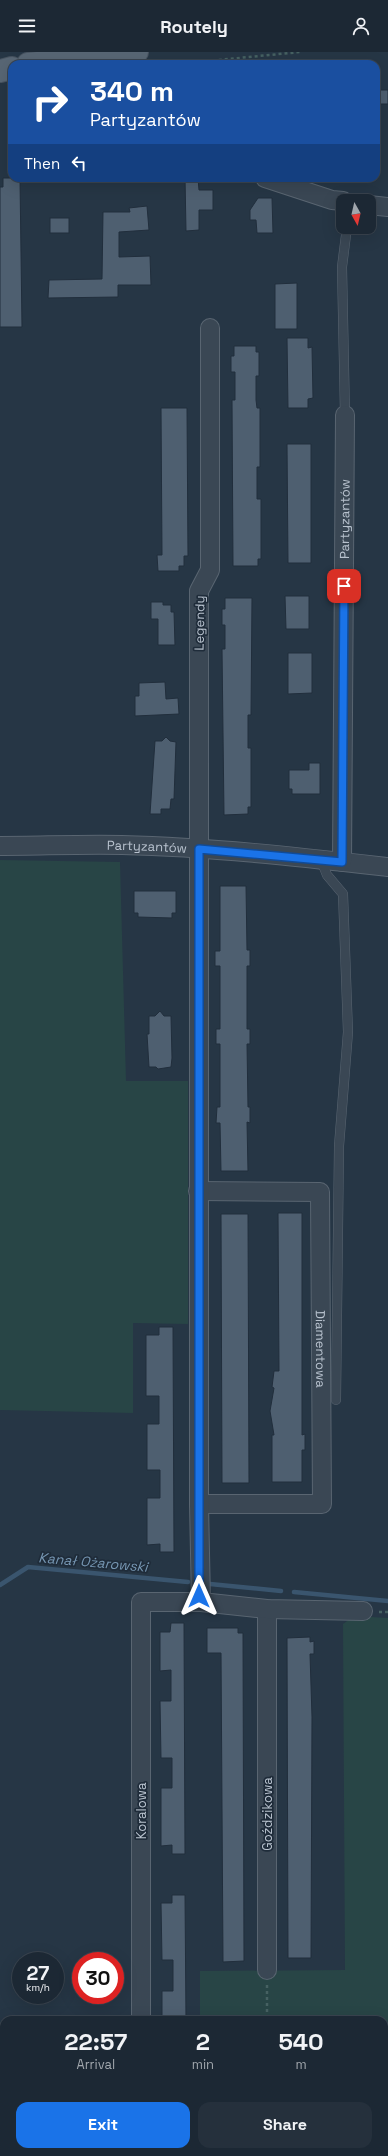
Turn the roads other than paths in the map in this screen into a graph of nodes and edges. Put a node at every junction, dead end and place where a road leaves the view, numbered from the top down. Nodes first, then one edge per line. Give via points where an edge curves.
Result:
1 (137, 52) edge
2 (105, 54) edge
3 (59, 60) edge
4 (277, 182) edge
5 (336, 201) edge
6 (376, 206) edge
7 (388, 207) edge
8 (346, 234) edge
9 (210, 328) dead end
10 (345, 415) joint
11 (0, 846) edge
12 (199, 849) junction
13 (321, 860) junction
14 (342, 862) junction
15 (388, 867) edge
16 (198, 1191) junction
17 (336, 1400) dead end
18 (199, 1504) junction
19 (201, 1602) junction
20 (267, 1609) junction
21 (363, 1611) dead end
22 (266, 1970) road end
23 (141, 2016) edge

1 - 2 main road
2 - 3 main road
4 - 5 street
6 - 7 street
8 - 10 lane via 342,267
9 - 12 street, Legendy via 210,570 199,591
10 - 14 street, Partyzantów
11 - 12 street, Partyzantów via 121,845
12 - 13 street, Partyzantów
12 - 16 street, Legendy
13 - 14 street, Partyzantów
13 - 17 lane via 327,874 343,894 348,1032 339,1146
14 - 15 street, Partyzantów
16 - 18 street, Legendy
16 - 18 street, Diamentowa via 320,1192 322,1496 322,1504
18 - 19 street, Legendy
19 - 20 street
19 - 23 street, Koralowa via 141,1602
20 - 21 street
20 - 22 street, Goździkowa

